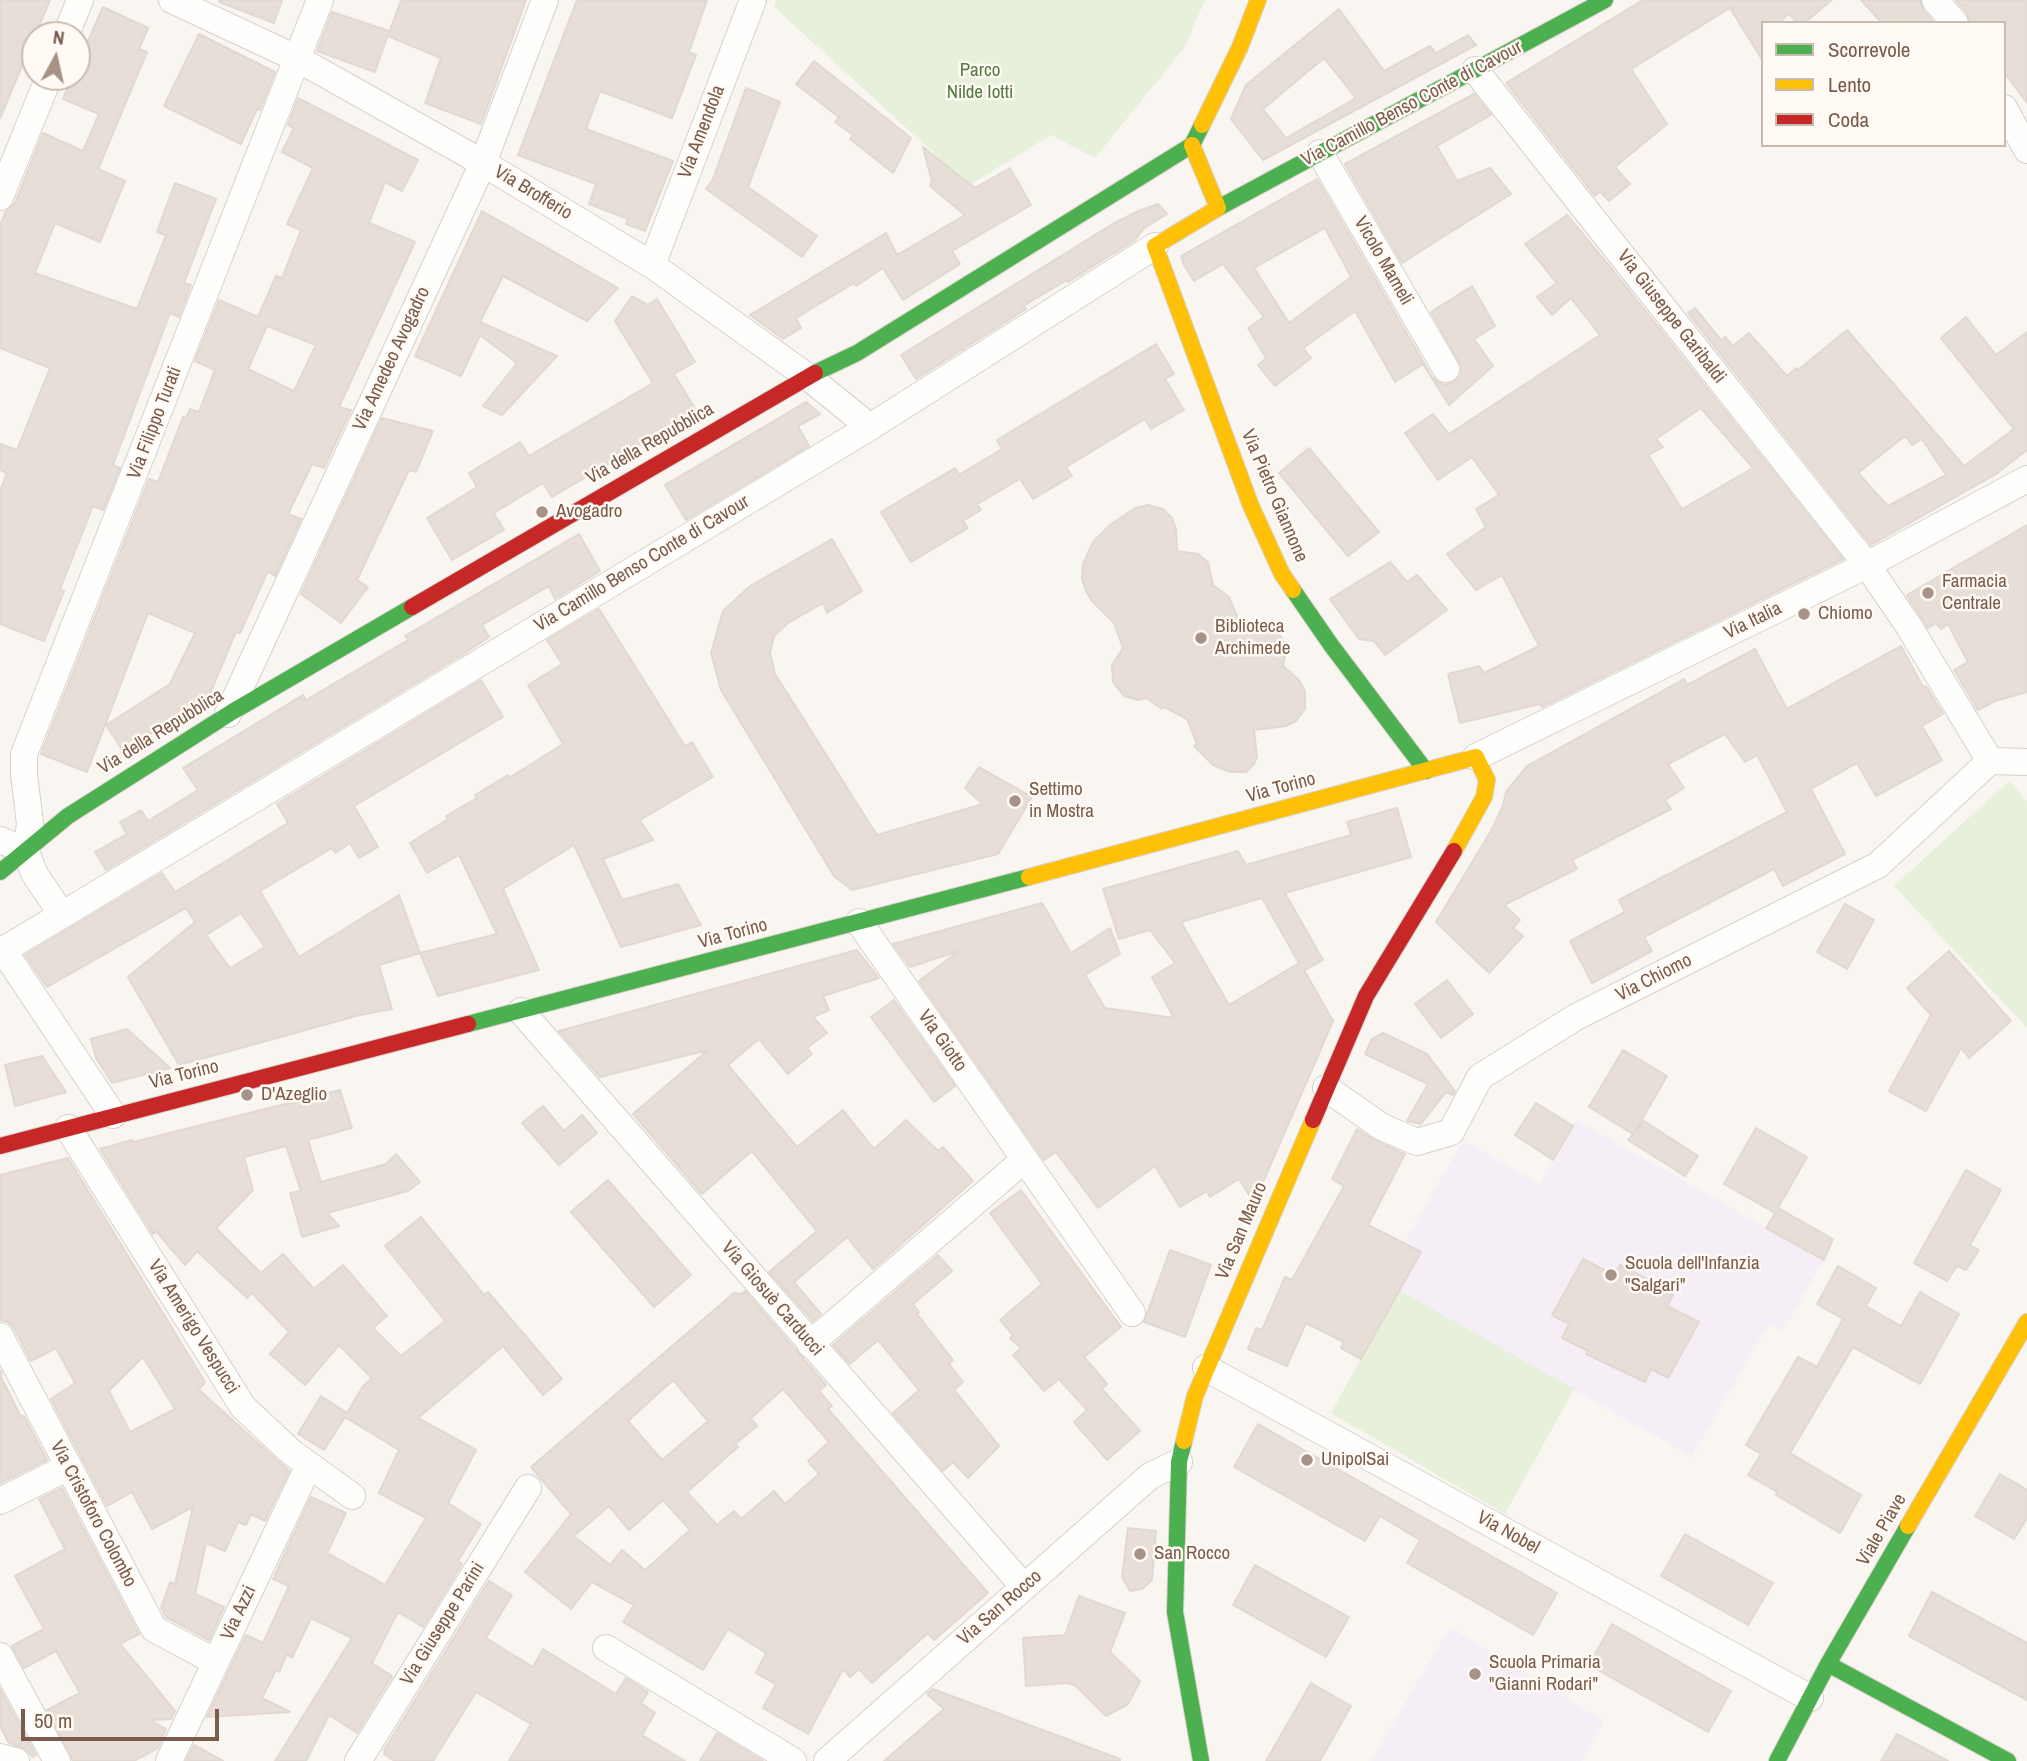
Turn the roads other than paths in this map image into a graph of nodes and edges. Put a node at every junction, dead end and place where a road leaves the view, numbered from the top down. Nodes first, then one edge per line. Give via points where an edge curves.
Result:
1 (80, 0) edge
2 (172, 0) edge
3 (320, 0) edge
4 (545, 0) edge
5 (753, 0) edge
6 (1258, 0) edge
7 (1605, 0) edge
8 (1935, 0) edge
9 (72, 21) edge
10 (1953, 21) edge
11 (298, 59) junction
12 (1475, 70) junction
13 (43, 91) edge
14 (2006, 112) edge
15 (1192, 145) junction
16 (2027, 149) edge
17 (1320, 153) junction
18 (483, 163) junction
19 (0, 197) edge
20 (1219, 208) junction
21 (1155, 246) junction
22 (652, 265) junction
23 (1446, 369) dead end
24 (808, 377) junction
25 (870, 427) junction
26 (2027, 479) edge
27 (1867, 565) junction
28 (229, 714) junction
29 (1476, 757) junction
30 (1990, 761) junction
31 (2027, 762) edge
32 (1426, 771) junction
33 (0, 840) edge
34 (26, 851) junction
35 (0, 872) edge
36 (62, 915) junction
37 (859, 922) junction
38 (521, 1011) junction
39 (1326, 1088) junction
40 (113, 1115) junction
41 (68, 1128) junction
42 (0, 1146) edge
43 (1024, 1160) junction
44 (1132, 1313) dead end
45 (2024, 1334) edge
46 (0, 1336) edge
47 (810, 1344) junction
48 (1206, 1368) junction
49 (1179, 1462) junction
50 (309, 1465) junction
51 (68, 1467) junction
52 (528, 1488) dead end
53 (352, 1496) dead end
54 (0, 1501) edge
55 (1024, 1587) junction
56 (606, 1648) dead end
57 (0, 1656) edge
58 (216, 1661) junction
59 (1828, 1664) junction
60 (1810, 1698) junction
61 (0, 1757) edge
62 (16, 1761) edge
63 (57, 1761) edge
64 (169, 1761) edge
65 (358, 1761) edge
66 (793, 1761) edge
67 (827, 1761) edge
68 (1201, 1761) edge
69 (1777, 1761) edge
70 (2008, 1761) edge

1 - 9 street
2 - 11 street, Via Brofferio
3 - 11 street, Via Filippo Turati
4 - 18 street, Via Amedeo Avogadro
5 - 22 street, Via Amendola
6 - 15 street
7 - 12 street, Via Camillo Benso Conte di Cavour
8 - 10 street
11 - 18 street, Via Brofferio
11 - 34 street, Via Filippo Turati via 24,754 30,824
12 - 17 street, Via Camillo Benso Conte di Cavour
12 - 27 street, Via Giuseppe Garibaldi
13 - 19 street
14 - 16 street
15 - 20 street
15 - 24 street, Via della Repubblica via 856,353
17 - 20 street, Via Camillo Benso Conte di Cavour
17 - 23 street, Vicolo Mameli
18 - 22 street, Via Brofferio
18 - 28 street, Via Amedeo Avogadro
20 - 21 street, Via Camillo Benso Conte di Cavour
21 - 25 street, Via Camillo Benso Conte di Cavour
21 - 32 street, Via Pietro Giannone via 1251,506 1282,574
22 - 24 street, Via Brofferio
24 - 25 street, Via Brofferio
24 - 28 street, Via della Repubblica
25 - 36 street, Via Camillo Benso Conte di Cavour
26 - 27 street, Via Italia
27 - 29 street, Via Italia
27 - 30 street
28 - 34 street, Via della Repubblica via 68,816
29 - 32 street, Via Torino
29 - 39 street, Via San Mauro via 1487,780 1484,797 1366,996
30 - 31 street
30 - 39 street, Via Chiomo via 1878,865 1576,1017 1480,1077 1451,1132 1417,1142 1382,1127
32 - 37 street, Via Torino
33 - 34 street
34 - 35 street, Via della Repubblica
34 - 36 street via 34,873
36 - 40 street, Via Camillo Benso Conte di Cavour via 3,950
37 - 38 street, Via Torino
37 - 43 street, Via Giotto
38 - 40 street, Via Torino
38 - 47 street, Via Giosuè Carducci
39 - 48 street, Via San Mauro
40 - 41 street, Via Torino
41 - 42 street, Via Torino
41 - 50 street, Via Amerigo Vespucci via 243,1407
43 - 44 street, Via Giotto
43 - 47 street
45 - 59 street, Viale Piave
46 - 51 street, Via Cristoforo Colombo
47 - 55 street, Via Giosuè Carducci
48 - 49 street, Via San Mauro
48 - 60 street, Via Nobel
49 - 55 street, Via San Rocco via 1150,1476
49 - 68 street, Via San Mauro via 1174,1612
50 - 53 street, Via Amerigo Vespucci
50 - 58 street, Via Azzi
51 - 54 street
51 - 58 street, Via Cristoforo Colombo via 153,1629
52 - 65 street, Via Giuseppe Parini
55 - 67 street, Via San Rocco
56 - 66 street
57 - 63 street
58 - 64 street, Via Azzi
59 - 60 street, Viale Piave
59 - 70 street
60 - 69 street, Viale Piave
61 - 62 street

